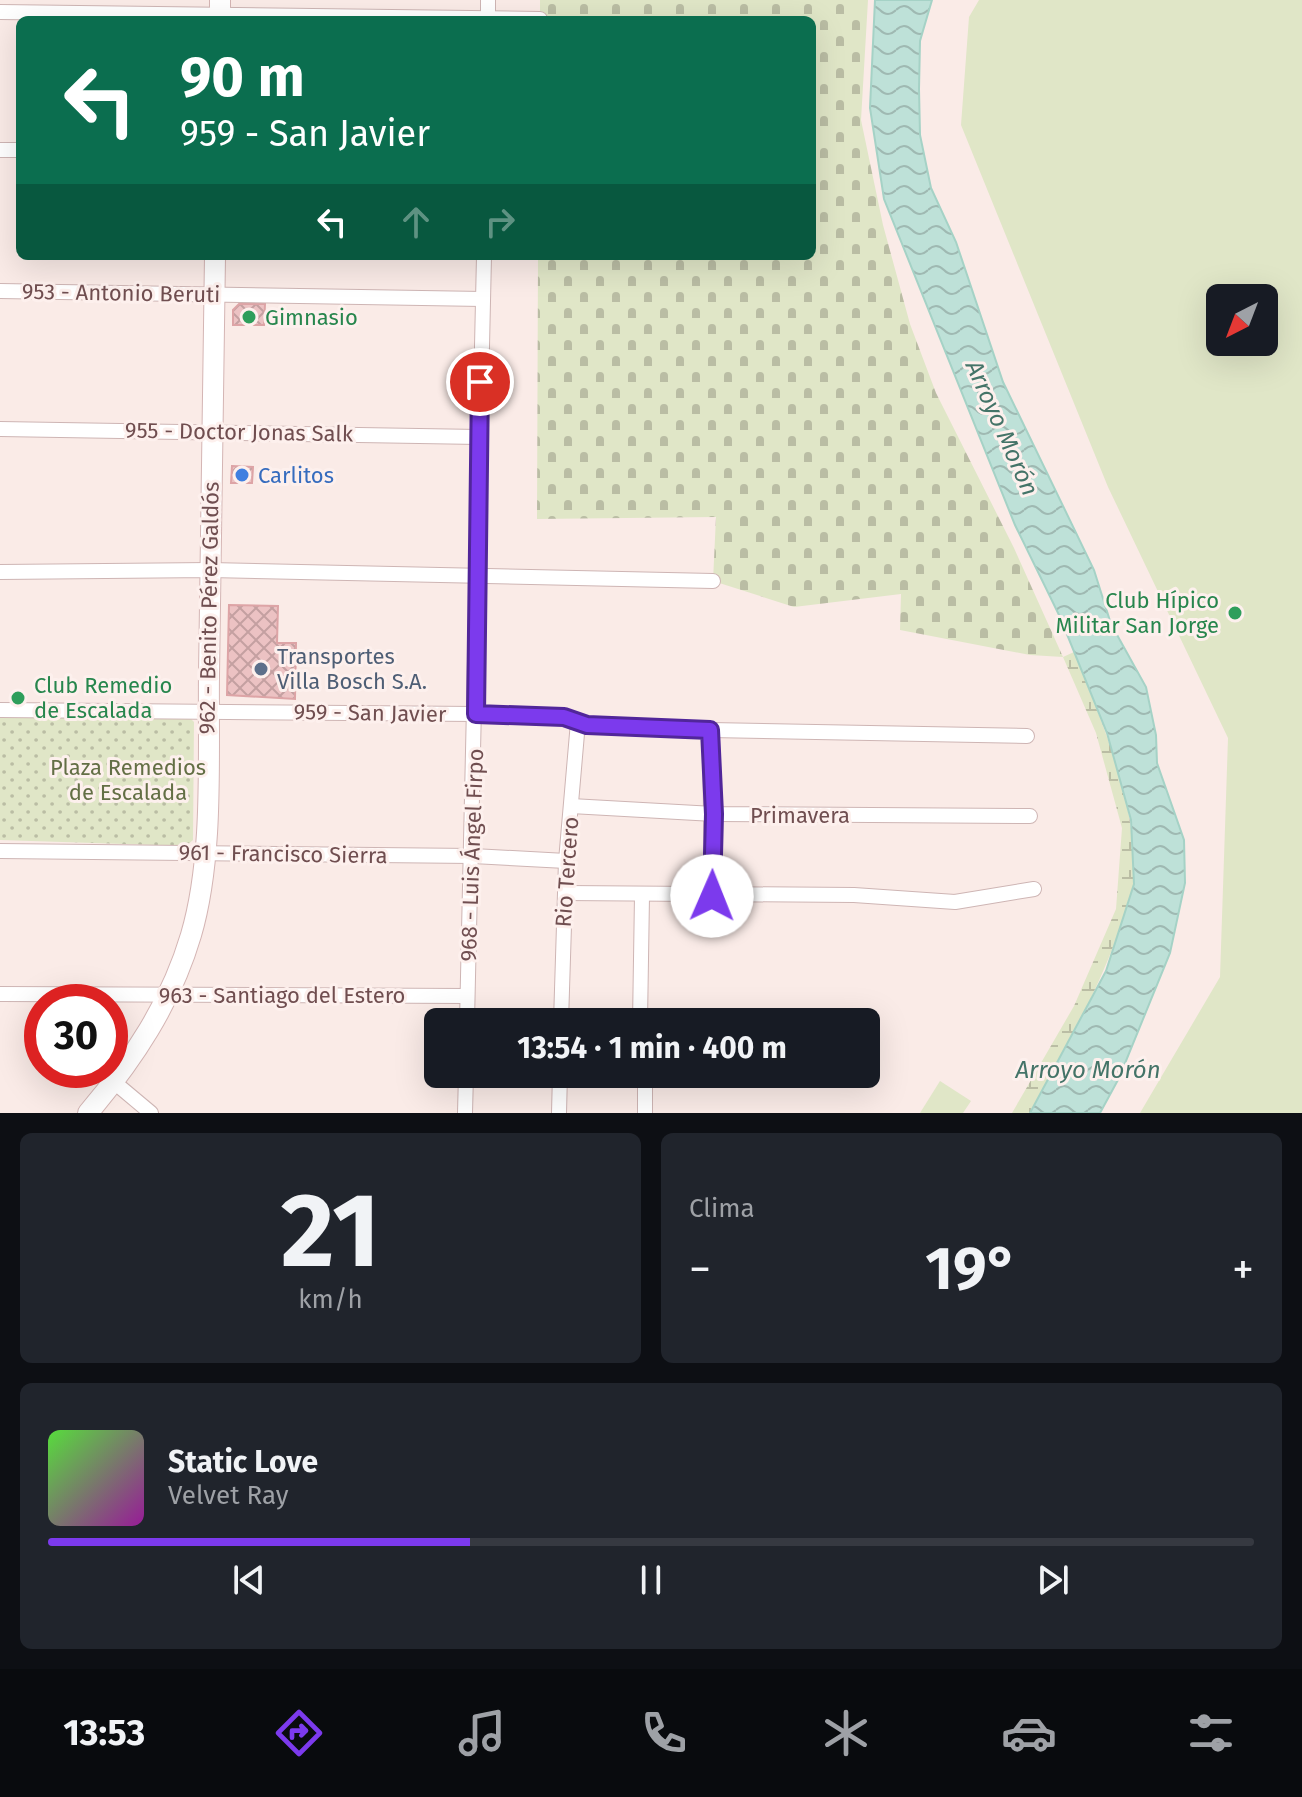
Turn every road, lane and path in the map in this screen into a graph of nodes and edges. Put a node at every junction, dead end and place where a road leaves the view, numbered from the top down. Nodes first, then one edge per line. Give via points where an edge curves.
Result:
1 (0, 12) edge
2 (220, 12) edge
3 (373, 16) edge
4 (215, 260) edge
5 (484, 260) edge
6 (0, 291) edge
7 (215, 294) junction
8 (483, 299) junction
9 (0, 429) edge
10 (212, 431) junction
11 (479, 437) junction
12 (210, 570) junction
13 (0, 572) edge
14 (476, 575) junction
15 (713, 581) dead end
16 (0, 710) edge
17 (208, 711) junction
18 (476, 714) junction
19 (578, 722) junction
20 (710, 730) junction
21 (1027, 736) dead end
22 (571, 806) junction
23 (714, 814) junction
24 (1030, 816) dead end
25 (0, 851) edge
26 (203, 855) junction
27 (473, 856) junction
28 (566, 861) junction
29 (1034, 889) dead end
30 (565, 893) junction
31 (642, 896) junction
32 (712, 896) junction
33 (0, 994) edge
34 (168, 995) junction
35 (467, 996) junction
36 (467, 1008) edge
37 (561, 1008) edge
38 (640, 1008) edge
39 (128, 1059) edge
40 (109, 1088) edge
41 (121, 1088) edge
42 (466, 1088) edge
43 (560, 1088) edge
44 (645, 1088) edge
45 (88, 1113) edge
46 (151, 1113) edge
47 (465, 1113) edge
48 (559, 1113) edge
49 (645, 1113) edge

1 - 2 street
2 - 3 street
4 - 7 main road, 962 - Benito Pérez Galdós
5 - 8 street, 968 - Luis Ángel Firpo
6 - 7 street, 953 - Antonio Beruti
7 - 8 street, 953 - Antonio Beruti
7 - 10 main road, 962 - Benito Pérez Galdós
8 - 11 street, 968 - Luis Ángel Firpo
9 - 10 street, 955 - Doctor Jonas Salk
10 - 11 street, 955 - Doctor Jonas Salk
10 - 12 main road, 962 - Benito Pérez Galdós
11 - 14 street, 968 - Luis Ángel Firpo
12 - 13 street
12 - 14 street
12 - 17 main road, 962 - Benito Pérez Galdós
14 - 15 street
14 - 18 street, 968 - Luis Ángel Firpo
16 - 17 street, 959 - San Javier
17 - 18 street, 959 - San Javier
17 - 26 main road, 962 - Benito Pérez Galdós
18 - 19 street, 959 - San Javier
18 - 27 street, 968 - Luis Ángel Firpo
19 - 20 street, 959 - San Javier
19 - 22 street, Rio Tercero
20 - 21 street, 959 - San Javier
20 - 23 street
22 - 23 street, Primavera
22 - 28 street, Rio Tercero
23 - 24 street, Primavera
23 - 32 street
25 - 26 street, 961 - Francisco Sierra
26 - 27 street, 961 - Francisco Sierra
26 - 34 main road, 962 - Benito Pérez Galdós via 191,934
27 - 28 street, 961 - Francisco Sierra
27 - 35 street, 968 - Luis Ángel Firpo
28 - 30 street, Rio Tercero
29 - 32 street via 955,902 854,895
30 - 31 street
30 - 37 street, Rio Tercero
31 - 32 street
31 - 38 street
33 - 34 street, 963 - Santiago del Estero
34 - 35 street, 963 - Santiago del Estero
34 - 39 main road, 962 - Benito Pérez Galdós
35 - 36 street, 968 - Luis Ángel Firpo
40 - 45 main road, 962 - Benito Pérez Galdós
41 - 46 street
42 - 47 street
43 - 48 street
44 - 49 street

